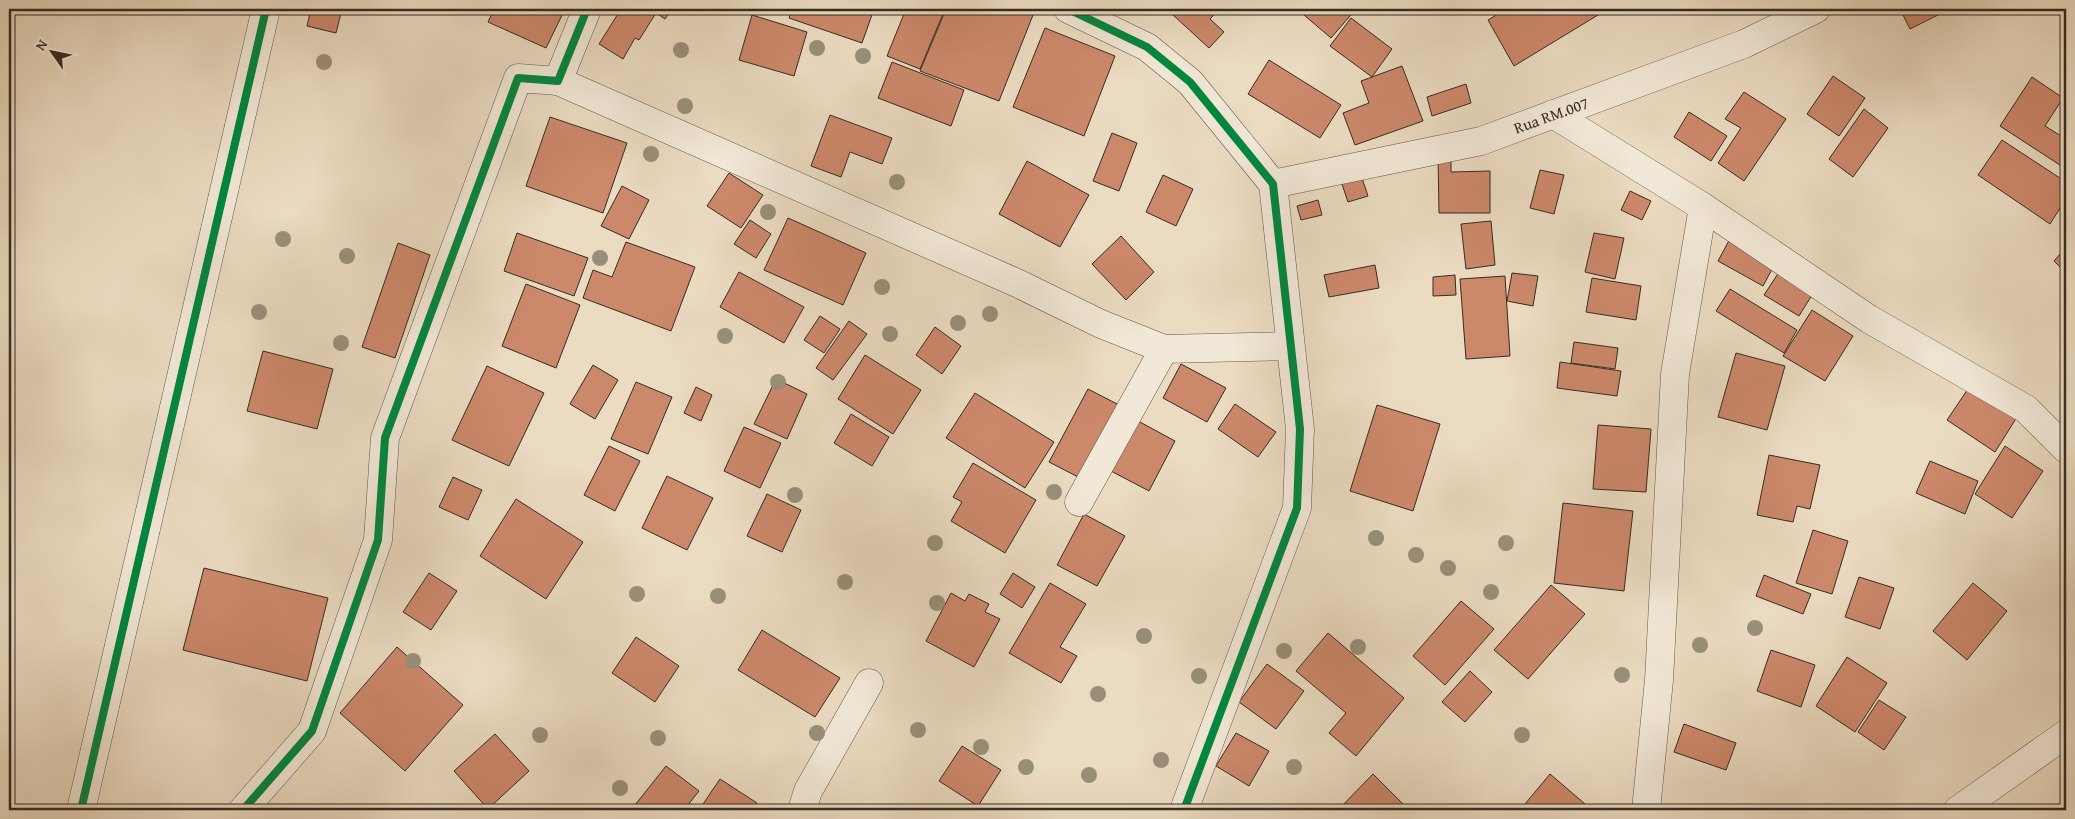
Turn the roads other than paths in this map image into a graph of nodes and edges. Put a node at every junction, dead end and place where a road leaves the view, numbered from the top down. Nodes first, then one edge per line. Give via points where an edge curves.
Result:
1 (266, 9) edge
2 (587, 9) edge
3 (1068, 9) edge
4 (1816, 9) edge
5 (558, 81) junction
6 (1553, 114) junction
7 (1274, 184) junction
8 (1703, 207) junction
9 (1290, 346) junction
10 (1164, 349) junction
11 (2066, 449) edge
12 (1079, 502) dead end
13 (869, 683) dead end
14 (2066, 734) edge
15 (81, 810) edge
16 (243, 810) edge
17 (802, 810) edge
18 (1184, 810) edge
19 (1646, 810) edge
20 (1958, 810) edge

1 - 15 street
2 - 5 street
3 - 7 street via 1147,48 1190,82
4 - 6 street, Rua RM.007 via 1744,44
5 - 10 street via 1017,283 1101,324
5 - 16 street via 518,78 385,438 378,540 312,731
6 - 7 street, Rua RM.007 via 1481,140
6 - 8 street
7 - 9 street
8 - 11 street via 1869,319 2026,409
8 - 19 street via 1675,374 1659,680
9 - 10 street
9 - 18 street via 1300,429 1297,508
10 - 12 street
13 - 17 street via 808,791
14 - 20 street

